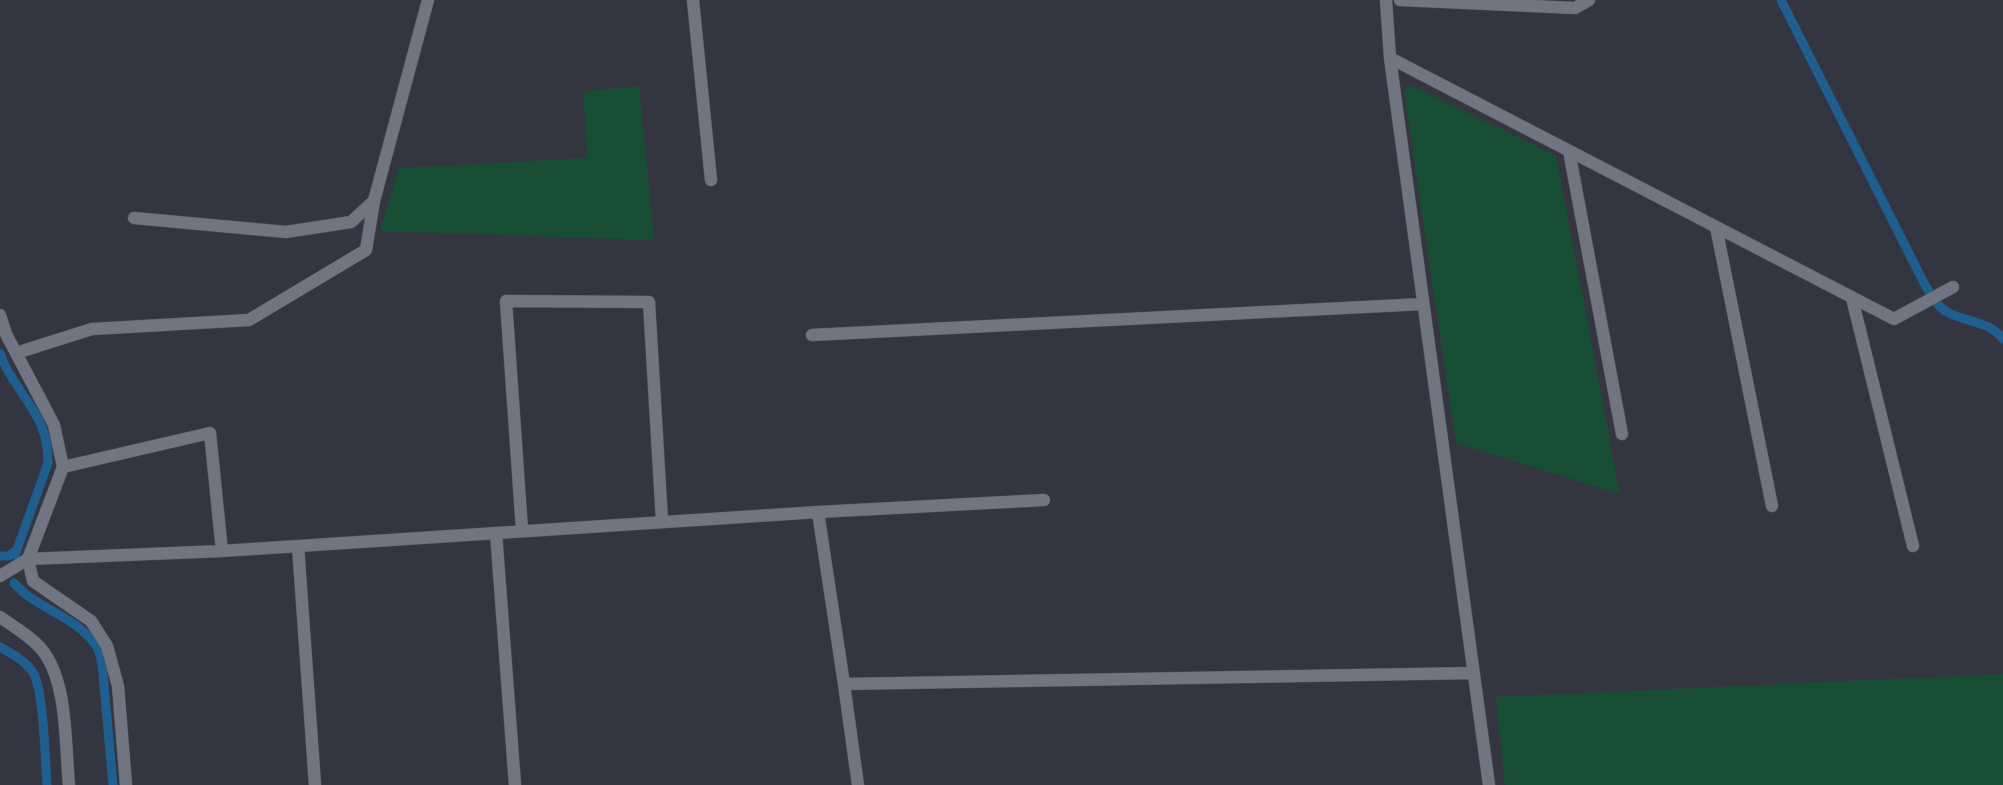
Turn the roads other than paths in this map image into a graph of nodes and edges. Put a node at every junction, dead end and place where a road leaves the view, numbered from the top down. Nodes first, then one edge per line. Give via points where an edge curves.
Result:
1 (428, 0) edge
2 (692, 0) edge
3 (1386, 0) edge
4 (1400, 0) edge
5 (1589, 0) edge
6 (1390, 58) junction
7 (1569, 151) junction
8 (712, 180) dead end
9 (374, 201) junction
10 (134, 218) dead end
11 (1716, 227) junction
12 (1952, 287) dead end
13 (1852, 298) junction
14 (1423, 304) junction
15 (0, 315) edge
16 (812, 335) dead end
17 (16, 353) junction
18 (1622, 434) dead end
19 (63, 467) junction
20 (1044, 500) dead end
21 (1772, 506) dead end
22 (818, 512) junction
23 (662, 522) junction
24 (522, 530) junction
25 (496, 533) junction
26 (298, 546) junction
27 (1913, 546) dead end
28 (222, 551) junction
29 (28, 559) junction
30 (0, 576) edge
31 (0, 617) edge
32 (1472, 673) junction
33 (844, 684) junction
34 (69, 785) edge
35 (126, 785) edge
36 (315, 785) edge
37 (514, 785) edge
38 (858, 785) edge
39 (1489, 785) edge

1 - 9 street
2 - 8 street
3 - 6 street
4 - 5 street via 1575,8
6 - 7 street
6 - 14 street
7 - 11 street
7 - 18 street
9 - 10 street via 350,222 286,232
9 - 17 street via 366,250 249,320 92,329
11 - 13 street
11 - 21 street
12 - 13 street via 1894,319
13 - 27 street
14 - 16 street
14 - 32 street
15 - 17 street
17 - 19 street via 54,425
19 - 28 street via 210,433
19 - 29 street
20 - 22 street
22 - 23 street
22 - 33 street
23 - 24 street
23 - 24 street via 649,302 506,301
24 - 25 street
25 - 26 street
25 - 37 street
26 - 28 street
26 - 36 street
28 - 29 street
29 - 30 street
29 - 35 street via 33,580 91,621 106,646 118,686
31 - 34 street via 43,651 55,672 61,693
32 - 33 street
32 - 39 street
33 - 38 street

